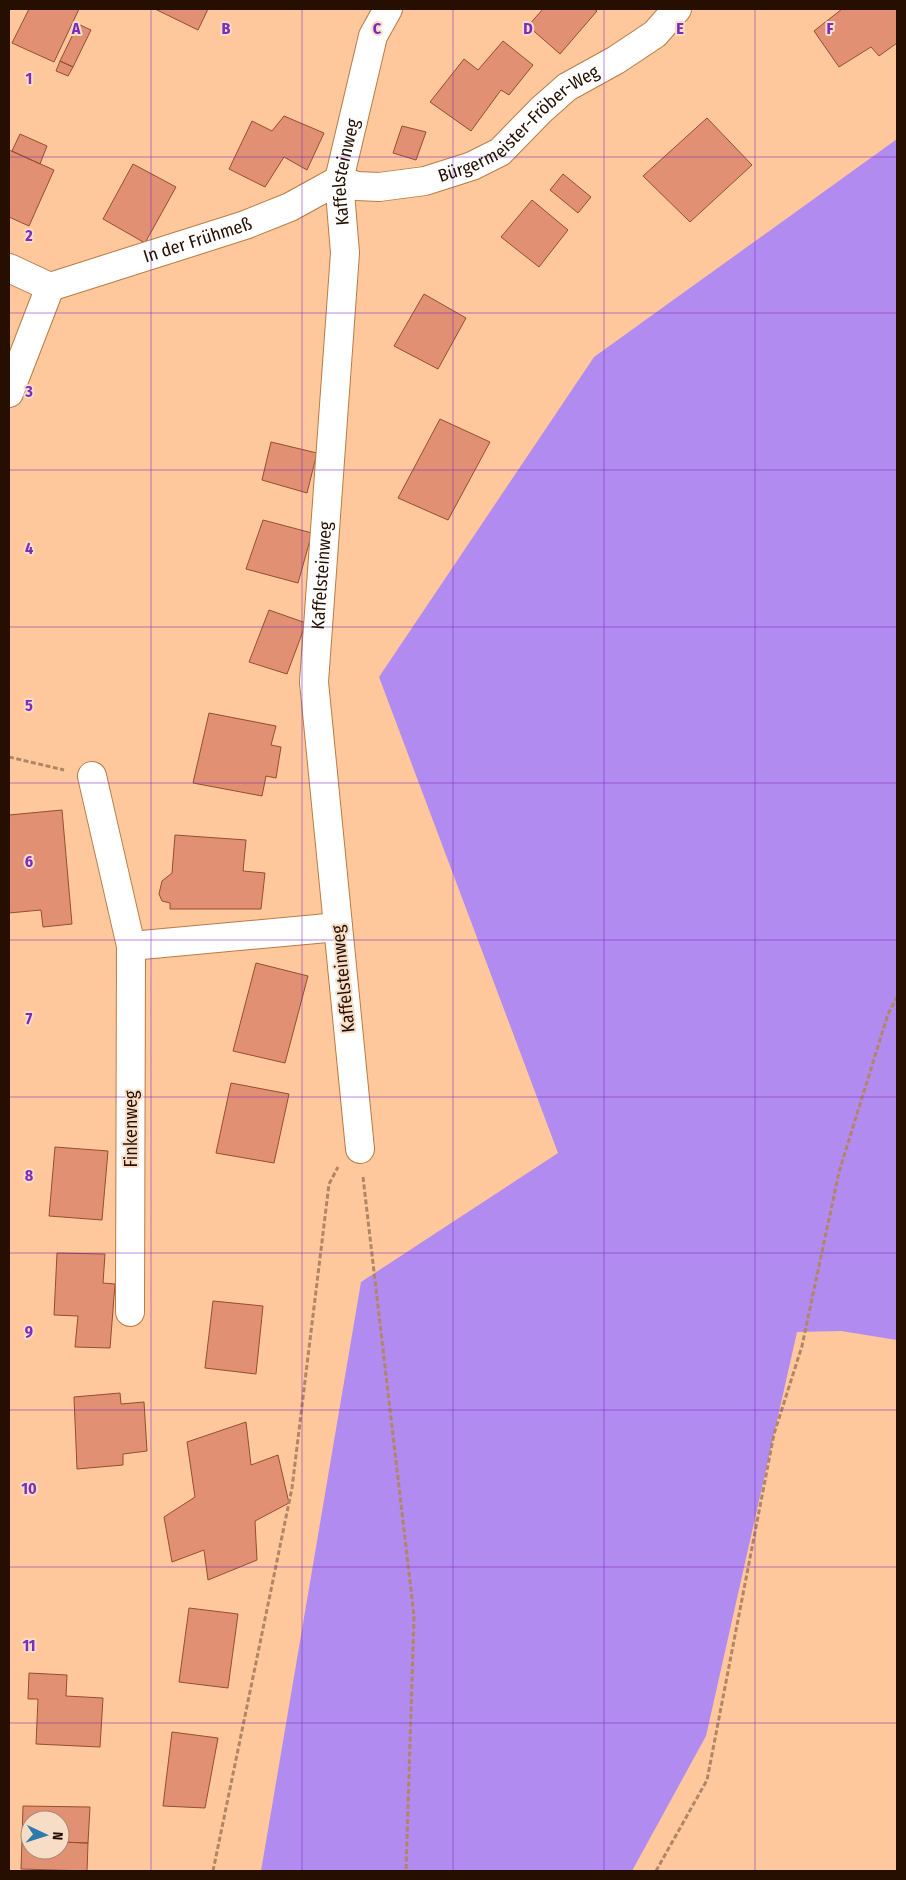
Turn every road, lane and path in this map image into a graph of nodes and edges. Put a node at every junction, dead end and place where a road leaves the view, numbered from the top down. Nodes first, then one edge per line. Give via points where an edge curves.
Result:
1 (388, 9) edge
2 (677, 9) edge
3 (338, 180) junction
4 (9, 268) edge
5 (50, 287) junction
6 (9, 393) edge
7 (9, 757) edge
8 (92, 776) joint
9 (338, 928) junction
10 (132, 946) junction
11 (897, 997) edge
12 (359, 1138) junction
13 (130, 1312) dead end
14 (213, 1871) edge
15 (406, 1871) edge
16 (656, 1871) edge

1 - 3 street, Kaffelsteinweg via 373,36
2 - 3 street, Bürgermeister-Fröber-Weg via 655,34 566,87 493,156 426,181 379,187 357,186
3 - 5 street, In der Frühmeß via 290,207 245,225
3 - 9 street, Kaffelsteinweg via 345,253 314,682
4 - 5 street
5 - 6 street
7 - 8 path
8 - 10 street, Finkenweg
9 - 10 street
9 - 12 street, Kaffelsteinweg
10 - 13 street, Finkenweg
11 - 16 path via 888,1014 839,1172 802,1346 774,1434 707,1780
12 - 14 path via 329,1184 292,1488
12 - 15 path via 414,1616

